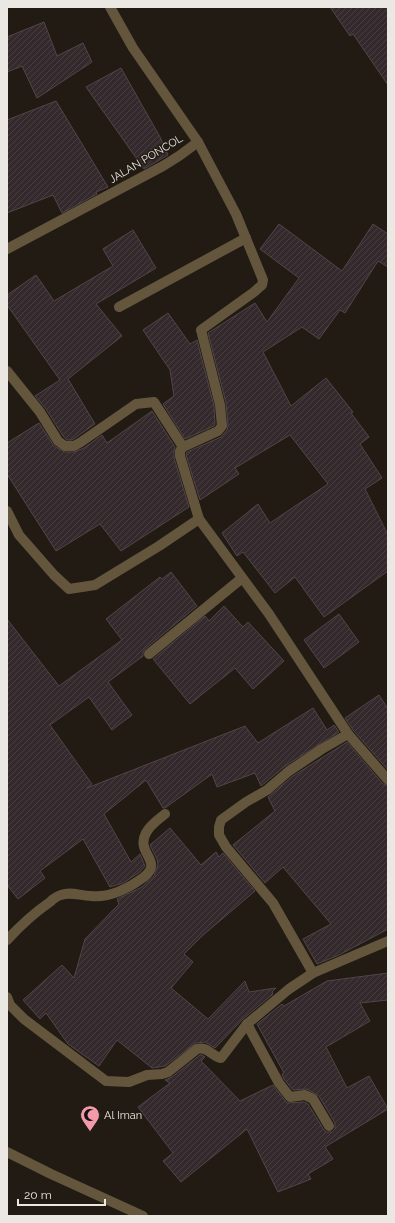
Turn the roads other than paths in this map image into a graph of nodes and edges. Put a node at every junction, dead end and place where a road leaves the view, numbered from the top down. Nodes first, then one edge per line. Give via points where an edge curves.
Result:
1 (110, 7) edge
2 (198, 142) junction
3 (246, 238) junction
4 (7, 250) edge
5 (119, 307) dead end
6 (7, 371) edge
7 (183, 447) junction
8 (7, 511) edge
9 (199, 519) junction
10 (242, 578) junction
11 (149, 654) dead end
12 (348, 734) junction
13 (388, 780) edge
14 (166, 814) dead end
15 (7, 940) edge
16 (388, 941) edge
17 (313, 972) junction
18 (7, 997) edge
19 (247, 1024) junction
20 (330, 1126) dead end
21 (7, 1152) edge
22 (143, 1216) edge

1 - 2 street, JALAN PONCOL via 133,48
2 - 3 street
2 - 4 street, JALAN PONCOL via 163,166
3 - 5 street
3 - 7 street via 263,280 262,285 201,330 220,405 222,426 218,431
6 - 7 street via 40,412 58,441 65,446 74,446 82,442 136,404 154,402
7 - 9 street via 180,456
8 - 9 street via 18,535 68,589 96,585
9 - 10 street
10 - 11 street
10 - 12 street via 269,614
12 - 13 street
12 - 17 street via 289,771 267,790 221,820 219,827 219,835 226,847 273,903
14 - 15 street via 146,832 143,847 152,866 150,871 133,885 106,896 73,893 60,895 25,921
16 - 17 street
17 - 19 street
18 - 19 street via 10,1005 24,1019 106,1081 129,1082 147,1075 168,1072 197,1049 202,1048 221,1058
19 - 20 street via 285,1092 290,1097 305,1095 313,1099
21 - 22 street

